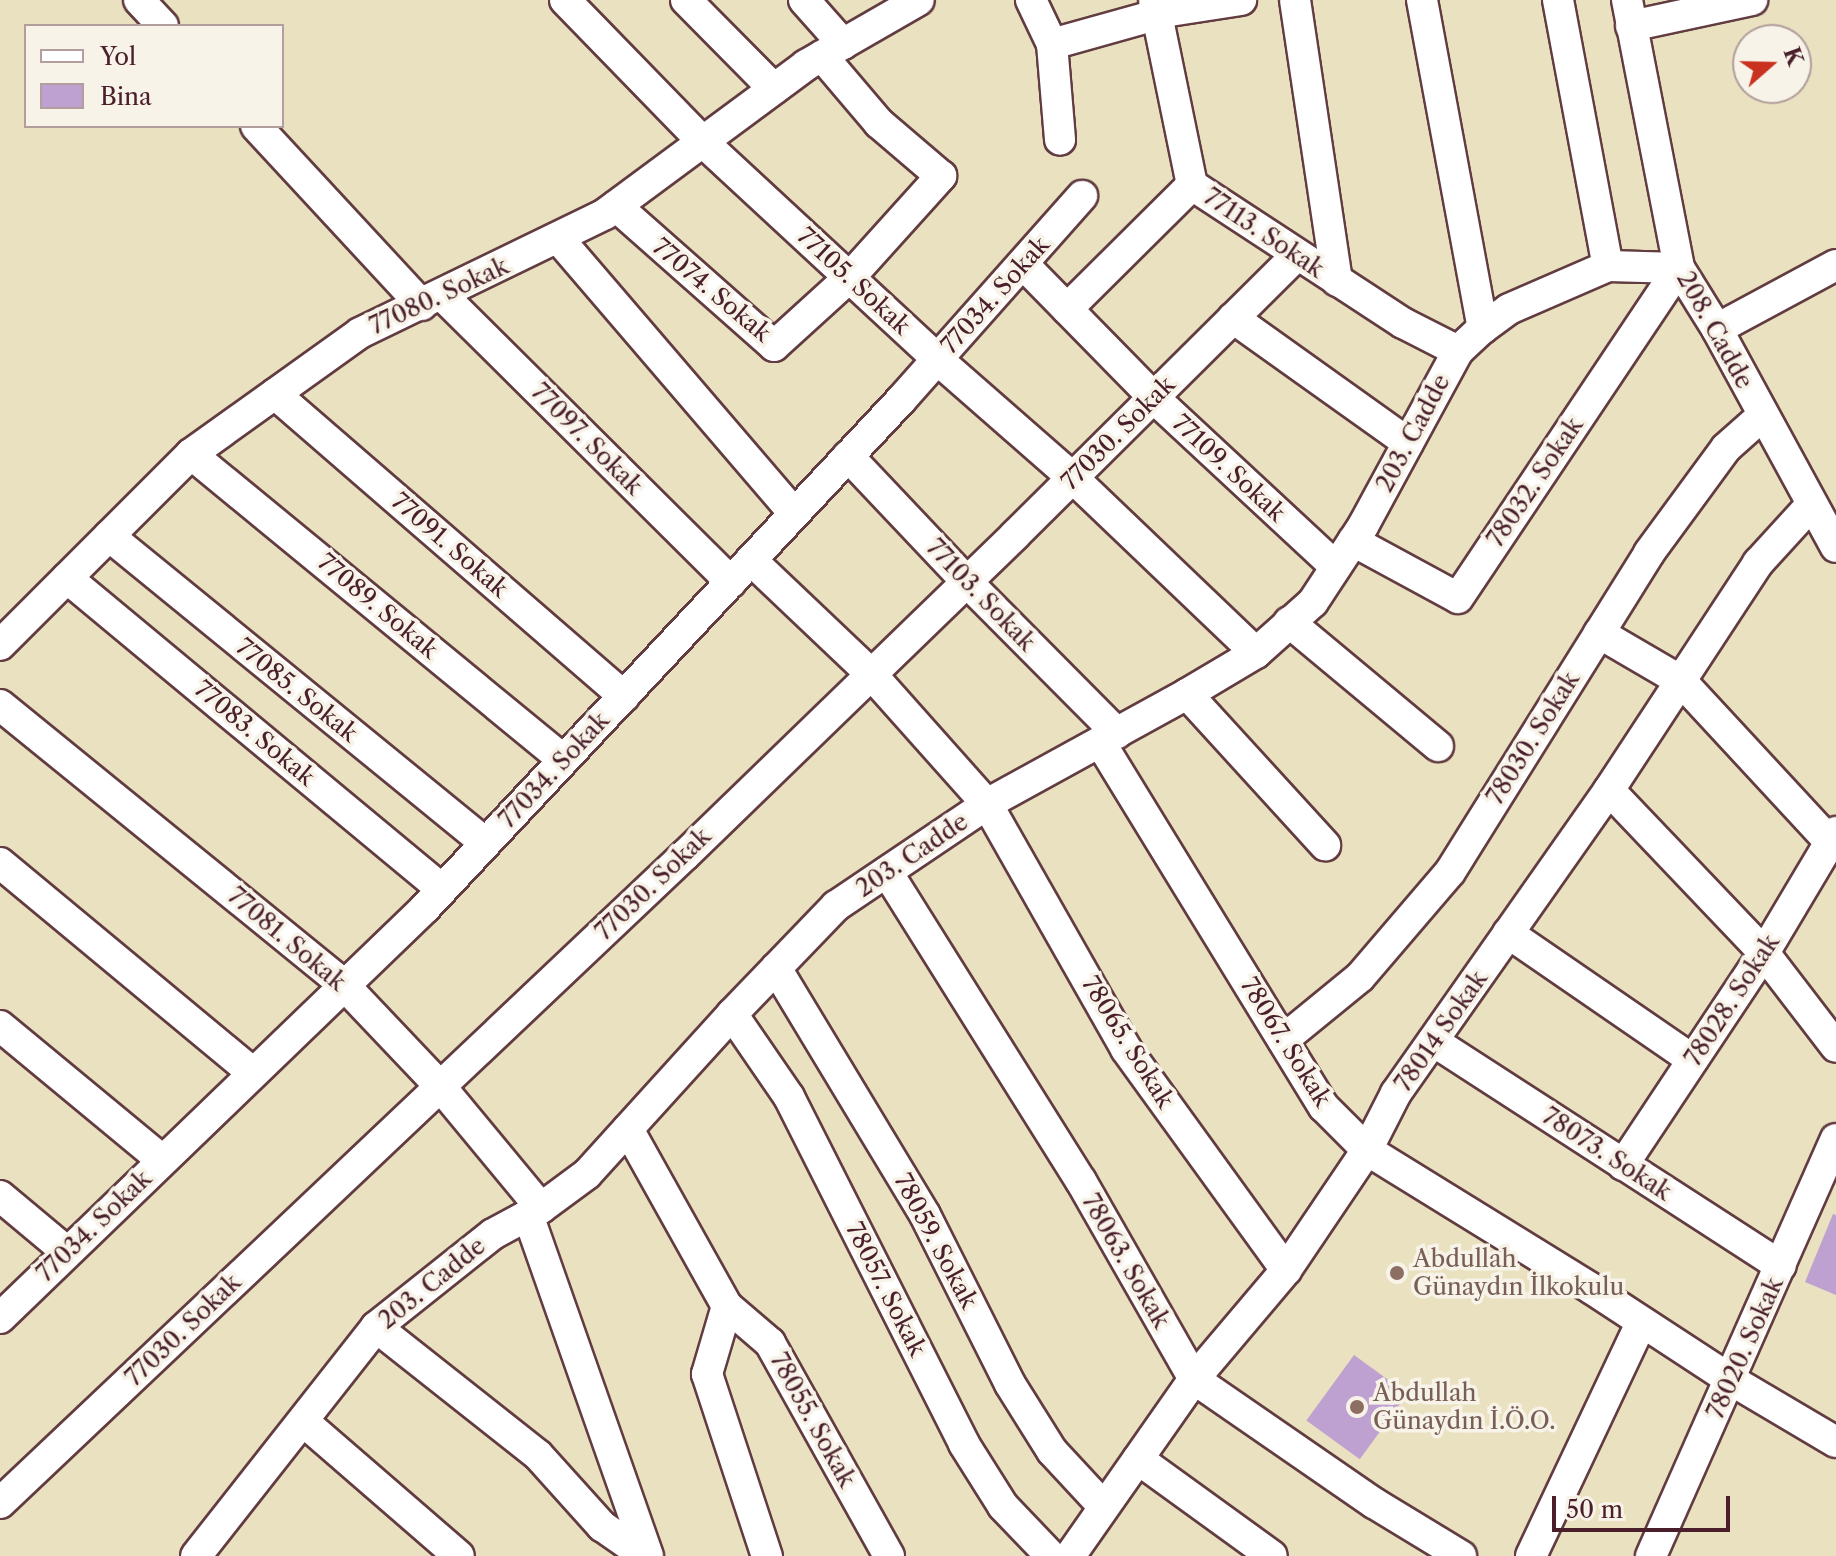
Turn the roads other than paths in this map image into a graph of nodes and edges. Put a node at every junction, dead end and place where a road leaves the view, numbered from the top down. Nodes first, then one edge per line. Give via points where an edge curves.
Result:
1 (139, 0) edge
2 (565, 0) edge
3 (686, 0) edge
4 (804, 0) edge
5 (919, 0) edge
6 (1031, 0) edge
7 (1241, 0) edge
8 (1295, 0) edge
9 (1422, 0) edge
10 (1558, 0) edge
11 (1752, 0) edge
12 (1155, 7) edge
13 (1629, 13) edge
14 (161, 24) edge
15 (1052, 44) junction
16 (833, 50) junction
17 (774, 89) junction
18 (258, 128) edge
19 (1060, 140) dead end
20 (703, 142) junction
21 (1192, 185) junction
22 (1082, 196) dead end
23 (616, 206) junction
24 (558, 238) junction
25 (1297, 255) junction
26 (1023, 264) junction
27 (1836, 265) edge
28 (1608, 266) junction
29 (1679, 268) junction
30 (851, 276) junction
31 (1337, 281) junction
32 (433, 301) junction
33 (1067, 309) junction
34 (1233, 318) junction
35 (1483, 328) junction
36 (1717, 329) junction
37 (1458, 351) junction
38 (937, 359) junction
39 (275, 394) junction
40 (1154, 398) junction
41 (1762, 416) junction
42 (1408, 443) junction
43 (191, 454) junction
44 (848, 456) junction
45 (1073, 478) junction
46 (1811, 505) junction
47 (794, 513) junction
48 (109, 536) junction
49 (1353, 541) junction
50 (1836, 547) edge
51 (1336, 567) junction
52 (741, 571) junction
53 (67, 578) junction
54 (967, 582) junction
55 (1289, 622) junction
56 (1599, 633) junction
57 (0, 645) edge
58 (1256, 653) junction
59 (871, 674) junction
60 (1681, 681) junction
61 (1187, 694) junction
62 (624, 696) junction
63 (0, 705) edge
64 (1109, 737) junction
65 (1438, 746) dead end
66 (564, 760) junction
67 (1609, 790) junction
68 (987, 804) junction
69 (1833, 836) edge
70 (485, 843) junction
71 (1325, 845) dead end
72 (0, 863) edge
73 (887, 872) junction
74 (442, 889) junction
75 (1508, 933) junction
76 (1764, 953) junction
77 (776, 968) junction
78 (344, 985) junction
79 (732, 1014) junction
80 (0, 1026) edge
81 (1283, 1040) junction
82 (1433, 1041) junction
83 (1836, 1047) edge
84 (1693, 1060) junction
85 (252, 1072) junction
86 (440, 1086) junction
87 (628, 1129) junction
88 (1836, 1139) edge
89 (1367, 1150) junction
90 (162, 1160) junction
91 (1623, 1165) junction
92 (0, 1196) edge
93 (534, 1211) junction
94 (67, 1252) junction
95 (1781, 1266) junction
96 (1286, 1270) junction
97 (727, 1306) junction
98 (0, 1318) edge
99 (1641, 1323) junction
100 (376, 1327) junction
101 (1194, 1379) junction
102 (1731, 1380) junction
103 (303, 1421) junction
104 (1836, 1442) edge
105 (1138, 1459) junction
106 (0, 1503) edge
107 (1104, 1507) junction
108 (205, 1553) edge
109 (459, 1556) edge
110 (646, 1556) edge
111 (767, 1556) edge
112 (889, 1556) edge
113 (1051, 1556) edge
114 (1070, 1556) edge
115 (1272, 1556) edge
116 (1461, 1556) edge
117 (1531, 1556) edge
118 (1651, 1556) edge

1 - 14 street
2 - 20 street, 77105. Sokak
3 - 17 street
4 - 16 street
5 - 16 street, 77080. Sokak
6 - 15 street
7 - 12 street
8 - 31 street
9 - 35 street
10 - 28 street
11 - 13 street
12 - 15 street
12 - 21 street, 77113. Sokak
13 - 29 street, 208. Cadde
15 - 19 street
16 - 17 street, 77080. Sokak
16 - 30 street, 77074. Sokak via 879,123 941,176
17 - 20 street, 77080. Sokak
18 - 32 street, 77097. Sokak
20 - 23 street, 77080. Sokak
20 - 30 street, 77105. Sokak
21 - 25 street, 77113. Sokak
21 - 33 street
22 - 26 street, 77034. Sokak
23 - 24 street, 77080. Sokak
23 - 30 street, 77074. Sokak via 774,346
24 - 32 street, 77080. Sokak
24 - 47 street
25 - 31 street, 77113. Sokak
25 - 34 street, 77030. Sokak
26 - 33 street, 77109. Sokak
26 - 38 street, 77034. Sokak
27 - 36 street
28 - 29 street, 203. Cadde
28 - 35 street, 203. Cadde via 1509,309
29 - 36 street, 208. Cadde
29 - 49 street, 78032. Sokak via 1458,598
30 - 38 street, 77105. Sokak
31 - 37 street, 77113. Sokak
32 - 39 street, 77080. Sokak via 360,333
32 - 52 street, 77097. Sokak
33 - 40 street, 77109. Sokak
34 - 40 street, 77030. Sokak
34 - 42 street
35 - 37 street, 203. Cadde
36 - 41 street, 208. Cadde
37 - 42 street, 203. Cadde
38 - 44 street, 77034. Sokak
38 - 45 street, 77105. Sokak
39 - 43 street, 77080. Sokak
39 - 62 street, 77091. Sokak
40 - 45 street, 77030. Sokak
40 - 51 street, 77109. Sokak
41 - 46 street, 208. Cadde
41 - 56 street, 78030. Sokak via 1726,448 1649,553
42 - 49 street, 203. Cadde
43 - 48 street, 77080. Sokak
43 - 66 street, 77089. Sokak
44 - 47 street, 77034. Sokak
44 - 54 street, 77103. Sokak
45 - 54 street, 77030. Sokak
45 - 58 street, 77105. Sokak
46 - 50 street, 208. Cadde
46 - 60 street, 78014 Sokak via 1758,563
47 - 52 street, 77034. Sokak
48 - 53 street, 77080. Sokak
48 - 70 street, 77085. Sokak
49 - 51 street, 203. Cadde
51 - 55 street, 203. Cadde via 1313,602
52 - 59 street, 77097. Sokak
52 - 62 street, 77034. Sokak
53 - 57 street, 77080. Sokak
53 - 74 street, 77083. Sokak
54 - 59 street, 77030. Sokak
54 - 64 street, 77103. Sokak
55 - 58 street, 203. Cadde
55 - 65 street
56 - 60 street
56 - 81 street, 78030. Sokak via 1450,872 1360,977
58 - 61 street, 203. Cadde
59 - 68 street, 77097. Sokak
59 - 86 street, 77030. Sokak
60 - 67 street, 78014 Sokak
60 - 69 street
61 - 64 street, 203. Cadde
61 - 71 street
62 - 66 street, 77034. Sokak
63 - 78 street, 77081. Sokak
64 - 68 street, 203. Cadde
64 - 81 street, 78067. Sokak
66 - 70 street, 77034. Sokak
67 - 75 street, 78014 Sokak
67 - 76 street
68 - 73 street, 203. Cadde
68 - 96 street, 78065. Sokak via 1126,1049
69 - 76 street, 78028. Sokak
70 - 74 street, 77034. Sokak
72 - 85 street
73 - 77 street, 203. Cadde via 836,906
73 - 101 street, 78063. Sokak via 1081,1181
74 - 78 street, 77034. Sokak
75 - 82 street, 78014 Sokak
75 - 84 street
76 - 83 street
76 - 84 street, 78028. Sokak
77 - 79 street, 203. Cadde
77 - 107 street, 78059. Sokak via 925,1215 1010,1384 1052,1451
78 - 85 street, 77034. Sokak
78 - 86 street, 77081. Sokak
79 - 87 street, 203. Cadde
79 - 113 street, 78057. Sokak via 789,1097 964,1444 1003,1506
80 - 90 street
81 - 89 street, 78067. Sokak via 1324,1107
82 - 89 street, 78014 Sokak via 1396,1093
82 - 91 street, 78073. Sokak
84 - 91 street, 78028. Sokak
85 - 90 street, 77034. Sokak
86 - 93 street, 77081. Sokak
86 - 106 street, 77030. Sokak
87 - 93 street, 203. Cadde via 587,1174
87 - 97 street, 78055. Sokak
88 - 95 street, 78020. Sokak
89 - 96 street, 78014 Sokak
89 - 99 street, 78067. Sokak
90 - 94 street, 77034. Sokak
91 - 95 street, 78073. Sokak
92 - 94 street
93 - 100 street, 203. Cadde via 493,1234
93 - 110 street
94 - 98 street, 77034. Sokak
95 - 102 street, 78020. Sokak
96 - 101 street, 78014 Sokak
97 - 111 street via 707,1374
97 - 112 street, 78055. Sokak via 770,1343
99 - 102 street, 78067. Sokak
99 - 117 street
100 - 103 street, 203. Cadde
100 - 110 street via 538,1455 602,1526
101 - 105 street, 78014 Sokak
101 - 116 street, 78063. Sokak
102 - 104 street, 78067. Sokak
102 - 118 street, 78020. Sokak
103 - 108 street, 203. Cadde
103 - 109 street
105 - 107 street, 78014 Sokak
105 - 115 street
107 - 114 street, 78014 Sokak

